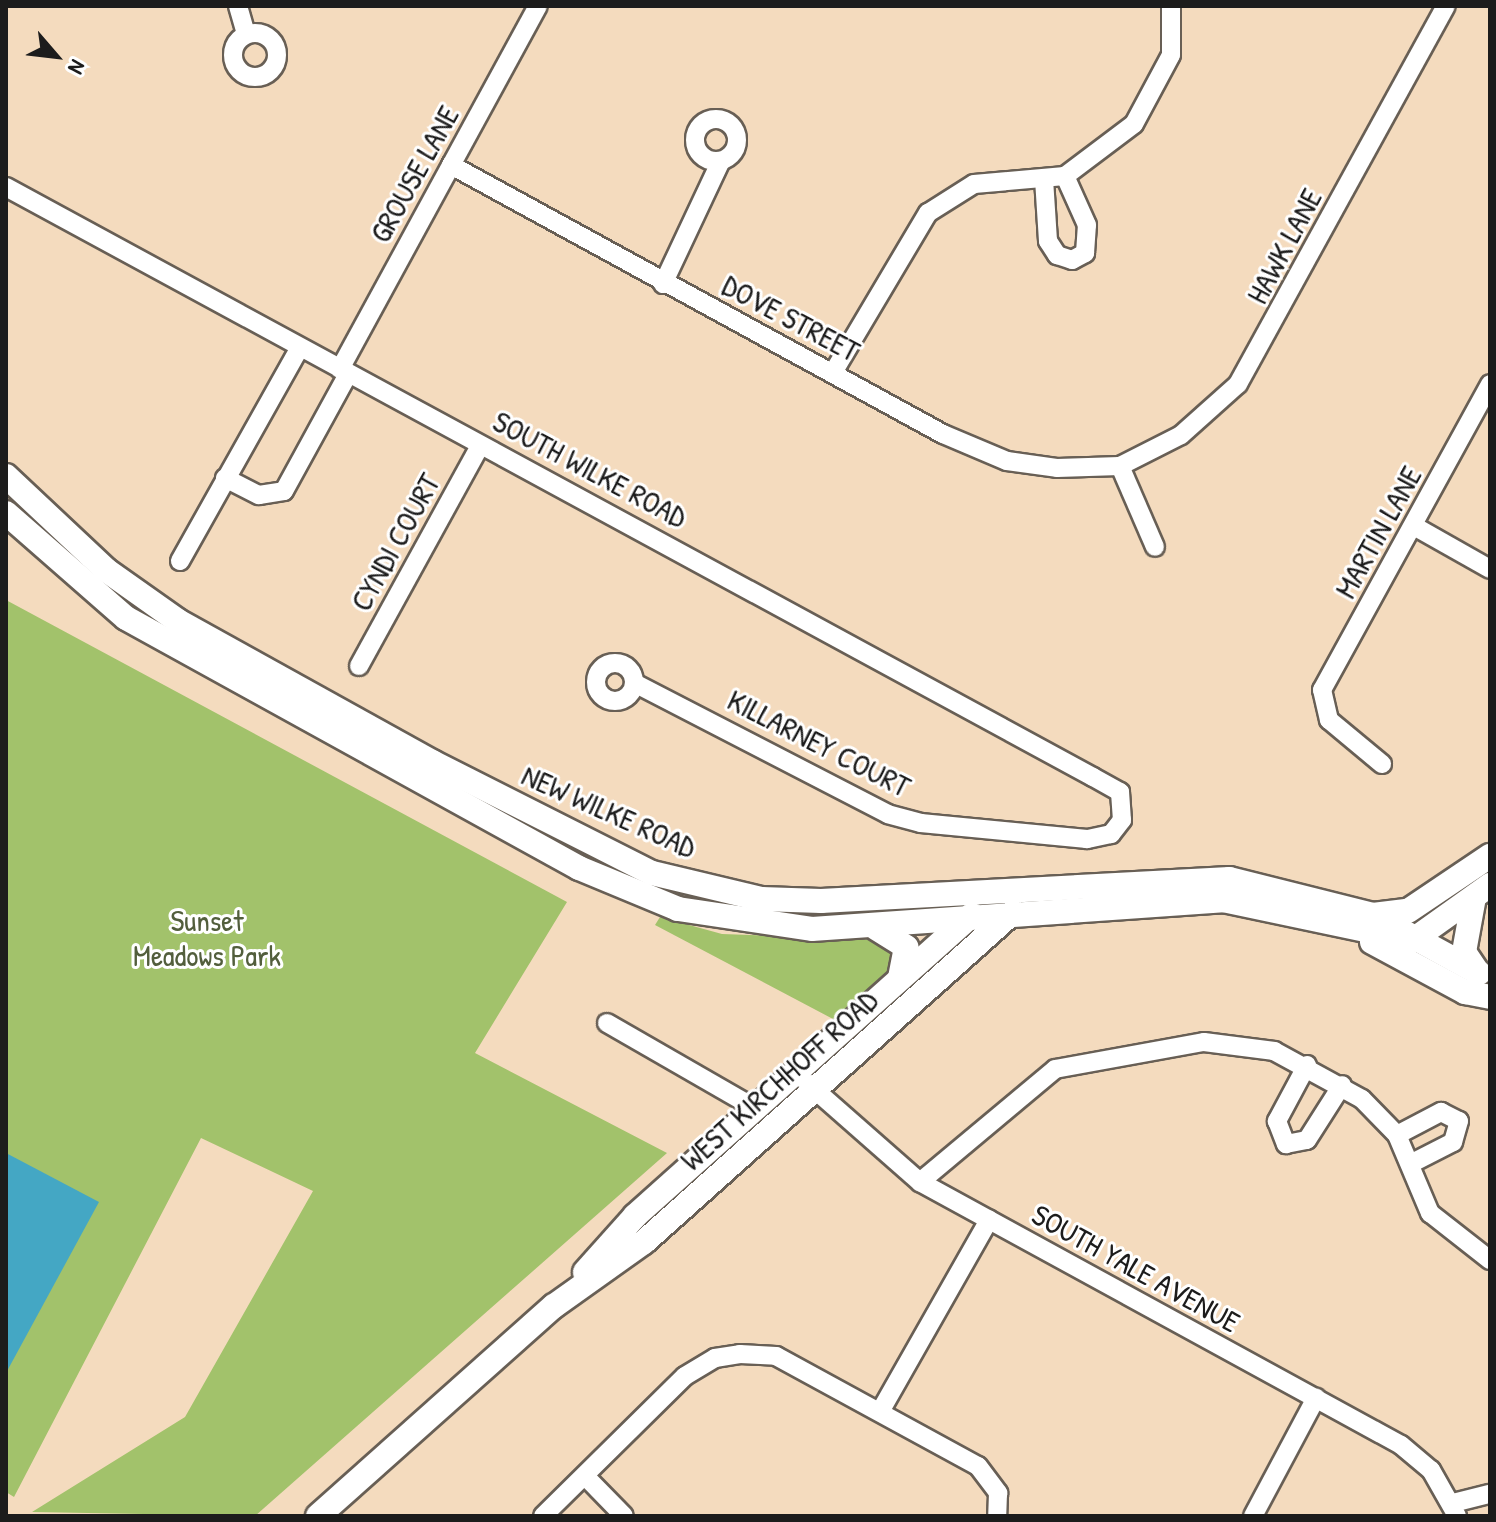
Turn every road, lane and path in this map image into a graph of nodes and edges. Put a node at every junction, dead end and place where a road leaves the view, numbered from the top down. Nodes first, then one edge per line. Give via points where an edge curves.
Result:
1 (238, 6) edge
2 (538, 6) edge
3 (1171, 6) edge
4 (1446, 6) edge
5 (246, 34) dead end
6 (721, 161) dead end
7 (451, 165) junction
8 (1065, 176) junction
9 (1044, 179) junction
10 (6, 187) edge
11 (663, 284) junction
12 (300, 347) junction
13 (344, 371) junction
14 (834, 371) junction
15 (1490, 384) edge
16 (480, 446) junction
17 (1120, 466) junction
18 (6, 476) edge
19 (225, 478) junction
20 (6, 513) edge
21 (1414, 526) junction
22 (1155, 547) dead end
23 (180, 561) dead end
24 (1490, 569) edge
25 (359, 666) dead end
26 (634, 683) dead end
27 (1382, 764) dead end
28 (1122, 820) joint
29 (1490, 856) edge
30 (1490, 869) edge
31 (1035, 887) junction
32 (1001, 889) junction
33 (1482, 891) edge
34 (1008, 917) junction
35 (969, 918) junction
36 (1365, 923) junction
37 (874, 927) junction
38 (1406, 949) junction
39 (900, 978) junction
40 (1484, 981) edge
41 (1490, 997) edge
42 (607, 1023) dead end
43 (1307, 1065) junction
44 (797, 1072) junction
45 (1342, 1085) junction
46 (815, 1093) junction
47 (755, 1108) junction
48 (1397, 1135) junction
49 (1410, 1164) junction
50 (920, 1182) junction
51 (989, 1220) junction
52 (1490, 1260) edge
53 (554, 1306) junction
54 (1316, 1398) junction
55 (881, 1410) junction
56 (586, 1477) junction
57 (1490, 1494) edge
58 (1455, 1509) edge
59 (318, 1516) edge
60 (543, 1516) edge
61 (624, 1516) edge
62 (997, 1516) edge
63 (1253, 1516) edge

1 - 5 street
2 - 7 street, GROUSE LANE
3 - 8 street via 1171,55 1147,110
4 - 17 street, HAWK LANE via 1238,384 1212,414
6 - 11 street
7 - 11 street, DOVE STREET
7 - 13 street, GROUSE LANE
8 - 9 street
8 - 9 street via 1087,225 1085,253 1072,260 1057,255 1048,241
9 - 14 street via 974,184 928,213
10 - 12 street, SOUTH WILKE ROAD
11 - 14 street, DOVE STREET
12 - 13 street, SOUTH WILKE ROAD
12 - 19 street
13 - 16 street, SOUTH WILKE ROAD
13 - 19 street, GROUSE LANE via 284,491 259,495
14 - 17 street, DOVE STREET via 943,434 1007,461
15 - 21 street, MARTIN LANE
16 - 25 street, CYNDI COURT
16 - 28 street, SOUTH WILKE ROAD via 1120,792
17 - 22 street
18 - 32 main road, NEW WILKE ROAD via 106,570 178,621 432,762 652,873 761,899
19 - 23 street
20 - 37 main road, NEW WILKE ROAD via 126,618 579,868 678,909 743,924
21 - 24 street
21 - 27 street, MARTIN LANE via 1322,690 1320,708 1366,758
26 - 28 street, KILLARNEY COURT via 899,817 1028,839 1087,839 1111,834
29 - 36 main road via 1408,911
30 - 38 main road via 1424,919
31 - 32 main road, NEW WILKE ROAD
31 - 34 main road, WEST KIRCHHOFF ROAD
31 - 36 main road, NEW WILKE ROAD via 1229,879
32 - 35 main road, WEST KIRCHHOFF ROAD
33 - 38 main road
33 - 40 main road via 1464,952
34 - 35 main road, NEW WILKE ROAD
34 - 36 main road, NEW WILKE ROAD via 1223,900
34 - 46 main road, WEST KIRCHHOFF ROAD
35 - 37 main road, NEW WILKE ROAD
35 - 39 main road, WEST KIRCHHOFF ROAD
36 - 38 main road
37 - 39 main road via 906,947
38 - 40 main road
38 - 41 main road via 1425,972
39 - 44 main road, WEST KIRCHHOFF ROAD
42 - 47 street
43 - 45 street
43 - 45 street via 1277,1121 1286,1144 1307,1140
43 - 50 street via 1274,1051 1204,1042 1094,1057 1055,1069
44 - 46 street, SOUTH YALE AVENUE
44 - 47 main road, WEST KIRCHHOFF ROAD
45 - 48 street
46 - 50 street, SOUTH YALE AVENUE
46 - 53 main road, WEST KIRCHHOFF ROAD via 644,1242
47 - 53 main road, WEST KIRCHHOFF ROAD via 635,1216
48 - 49 street
48 - 49 street via 1441,1112 1459,1121 1453,1142
49 - 52 street via 1430,1213
50 - 51 street, SOUTH YALE AVENUE
51 - 54 street, SOUTH YALE AVENUE
51 - 55 street
53 - 59 main road, WEST KIRCHHOFF ROAD
54 - 58 street, SOUTH YALE AVENUE via 1401,1445
54 - 63 street
55 - 56 street via 776,1356 715,1358 685,1376
55 - 62 street via 978,1466 998,1493
56 - 60 street
56 - 61 street
57 - 58 street, SOUTH YALE AVENUE

